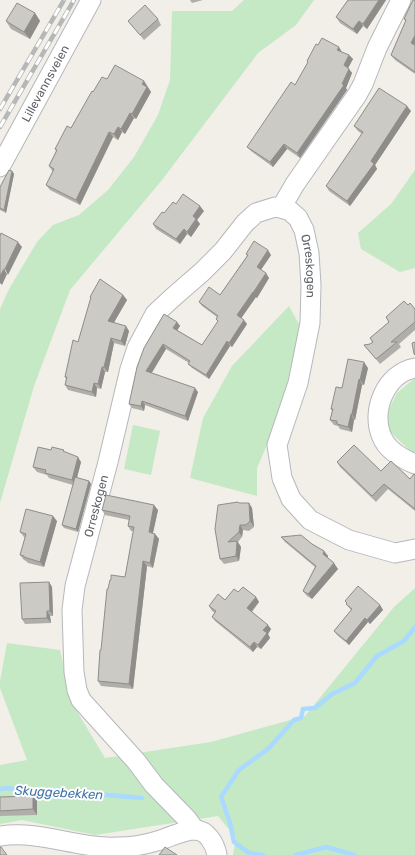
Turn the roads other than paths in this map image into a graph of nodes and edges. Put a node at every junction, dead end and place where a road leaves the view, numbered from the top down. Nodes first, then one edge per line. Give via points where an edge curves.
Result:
1 (91, 0) edge
2 (401, 0) edge
3 (0, 167) edge
4 (281, 208) junction
5 (415, 368) edge
6 (415, 464) edge
7 (415, 549) edge
8 (195, 830) junction
9 (0, 836) edge
10 (133, 850) edge
11 (218, 855) edge

1 - 3 street, Lillevannsveien
2 - 4 street via 377,48 363,84
4 - 7 street, Orreskogen via 298,218 304,230 309,253 311,285 310,323 300,375 277,444 282,478 291,499 310,520 349,540 395,553
4 - 8 street, Orreskogen via 275,207 256,213 223,251 155,314 146,330 130,369 75,586 72,610 74,672 81,700
5 - 6 street via 397,376 389,385 381,397 378,410 382,438 391,450
8 - 10 street
8 - 11 street, Orreskogen via 204,833 210,839
9 - 10 street via 14,834 47,837 84,845

